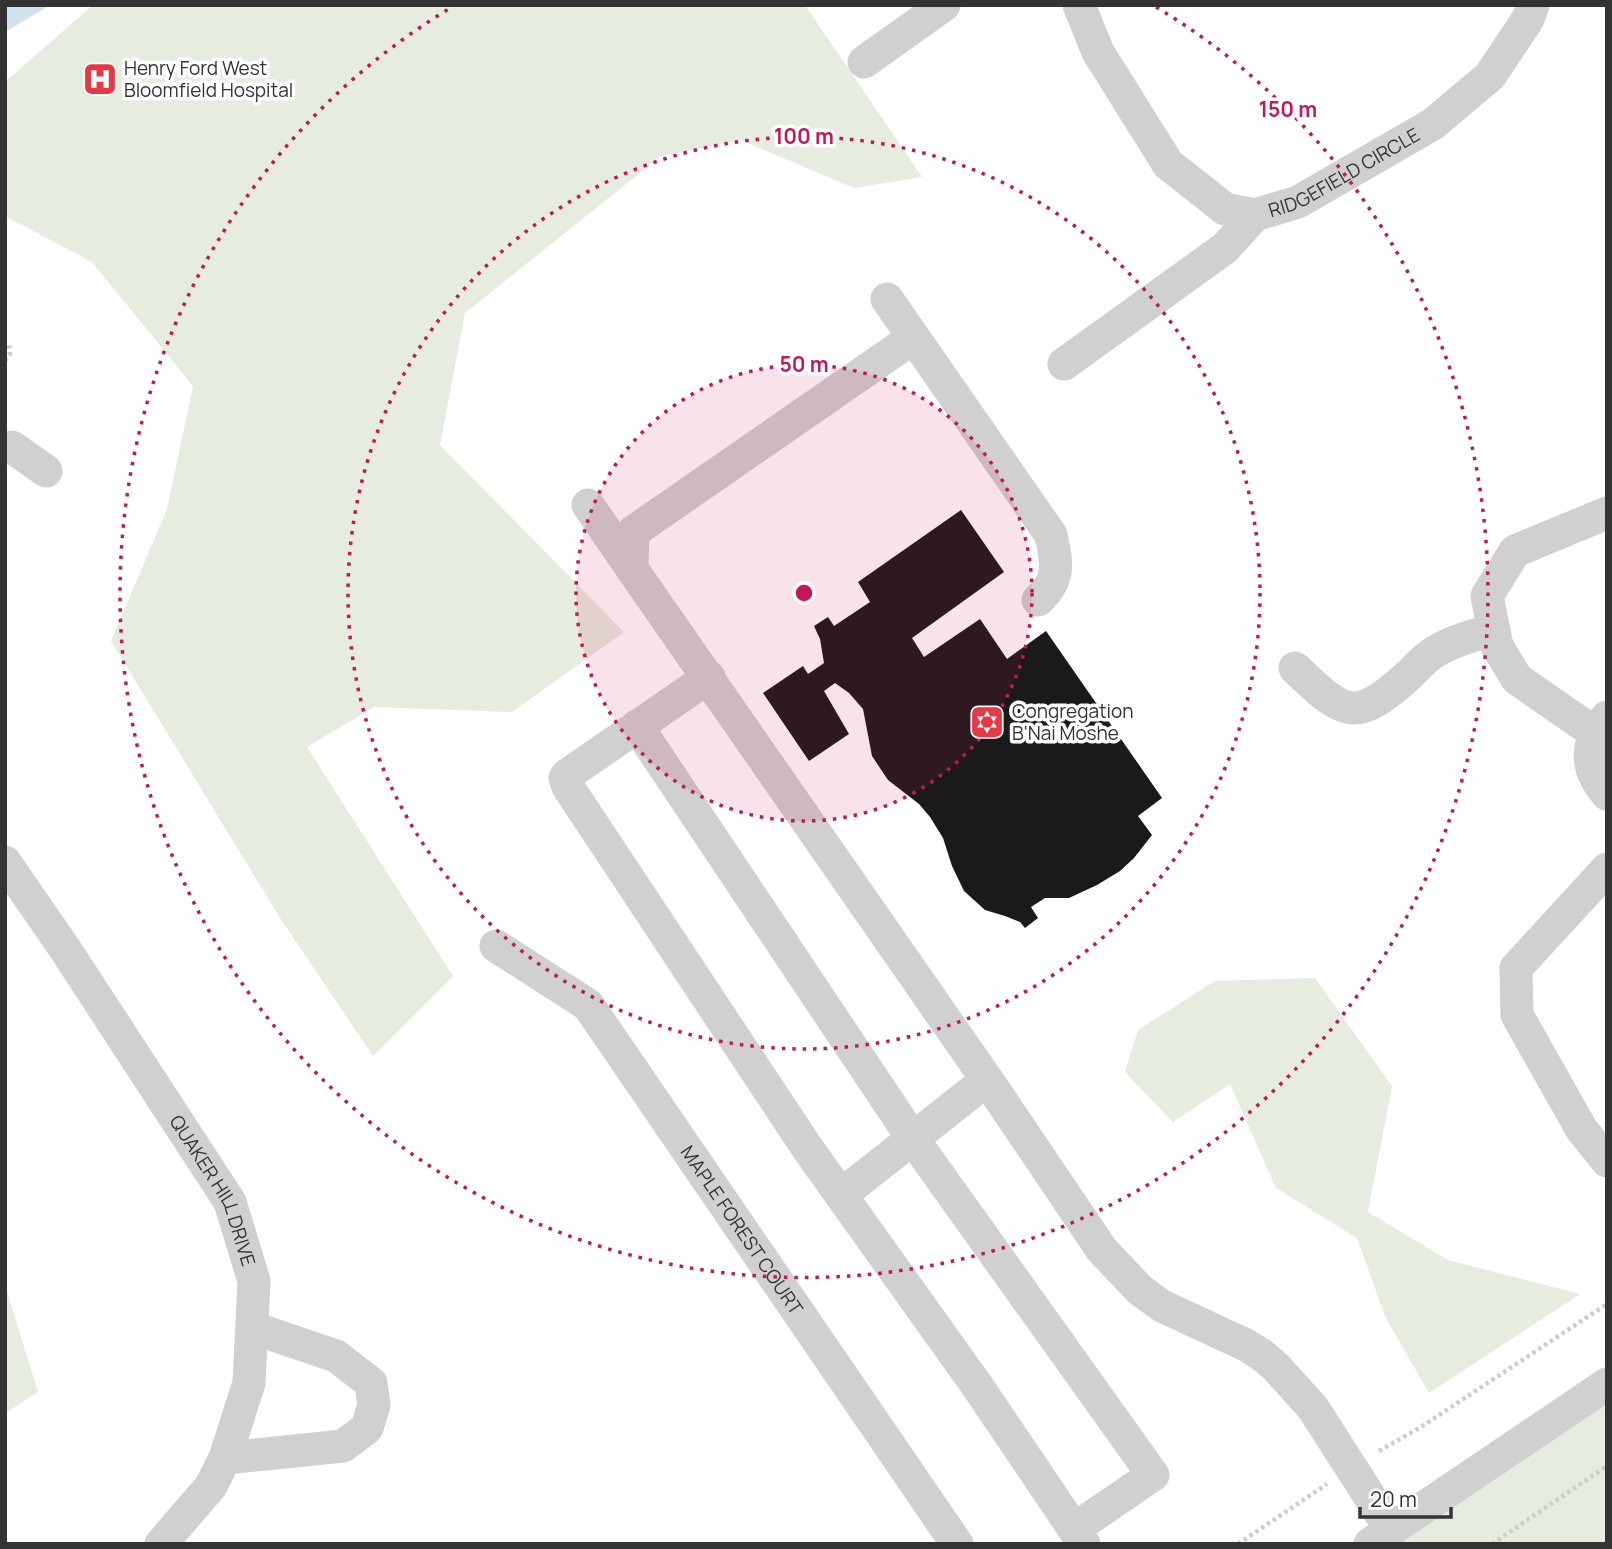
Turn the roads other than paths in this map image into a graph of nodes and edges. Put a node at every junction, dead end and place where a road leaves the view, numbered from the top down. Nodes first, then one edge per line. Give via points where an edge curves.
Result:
1 (944, 5) edge
2 (1079, 5) edge
3 (1534, 5) edge
4 (864, 62) dead end
5 (1255, 215) junction
6 (887, 299) dead end
7 (913, 338) junction
8 (1064, 364) dead end
9 (7, 440) edge
10 (46, 471) dead end
11 (588, 505) dead end
12 (1607, 513) edge
13 (632, 569) junction
14 (1038, 600) dead end
15 (1494, 630) junction
16 (1295, 668) dead end
17 (709, 677) junction
18 (1601, 725) edge
19 (637, 726) junction
20 (1607, 794) edge
21 (5, 862) edge
22 (1607, 869) edge
23 (496, 946) dead end
24 (988, 1080) junction
25 (913, 1139) junction
26 (1607, 1160) edge
27 (841, 1195) junction
28 (253, 1328) junction
29 (1607, 1384) edge
30 (225, 1458) junction
31 (1079, 1536) edge
32 (1381, 1537) edge
33 (161, 1544) edge
34 (957, 1544) edge

1 - 4 street
2 - 5 street, RIDGEFIELD CIRCLE via 1098,52 1168,164 1225,209
3 - 5 street, RIDGEFIELD CIRCLE via 1490,76 1433,124 1298,202
5 - 8 street via 1225,248
6 - 7 street
7 - 13 street via 633,532
7 - 14 street via 1051,535 1055,579
9 - 10 street
11 - 13 street
12 - 15 street via 1515,551 1487,596
13 - 17 street
15 - 16 street via 1436,650 1370,705 1348,708 1327,698
15 - 18 street via 1497,646 1517,680
17 - 19 street
17 - 24 street
18 - 20 street via 1590,746 1590,763
19 - 25 street
19 - 27 street via 567,775 568,787
21 - 28 street, QUAKER HILL DRIVE via 230,1202 254,1281
22 - 26 street via 1516,968 1517,1015 1583,1130
23 - 34 street, MAPLE FOREST COURT via 588,1005
24 - 25 street
24 - 32 street via 1115,1266 1162,1306 1246,1345 1276,1367 1313,1408
25 - 27 street
25 - 31 street via 1153,1475
27 - 31 street
28 - 30 street, QUAKER HILL DRIVE via 249,1382
28 - 30 street via 336,1356 371,1383 374,1405 367,1428 343,1446
29 - 32 street
30 - 33 street, QUAKER HILL DRIVE via 211,1486

